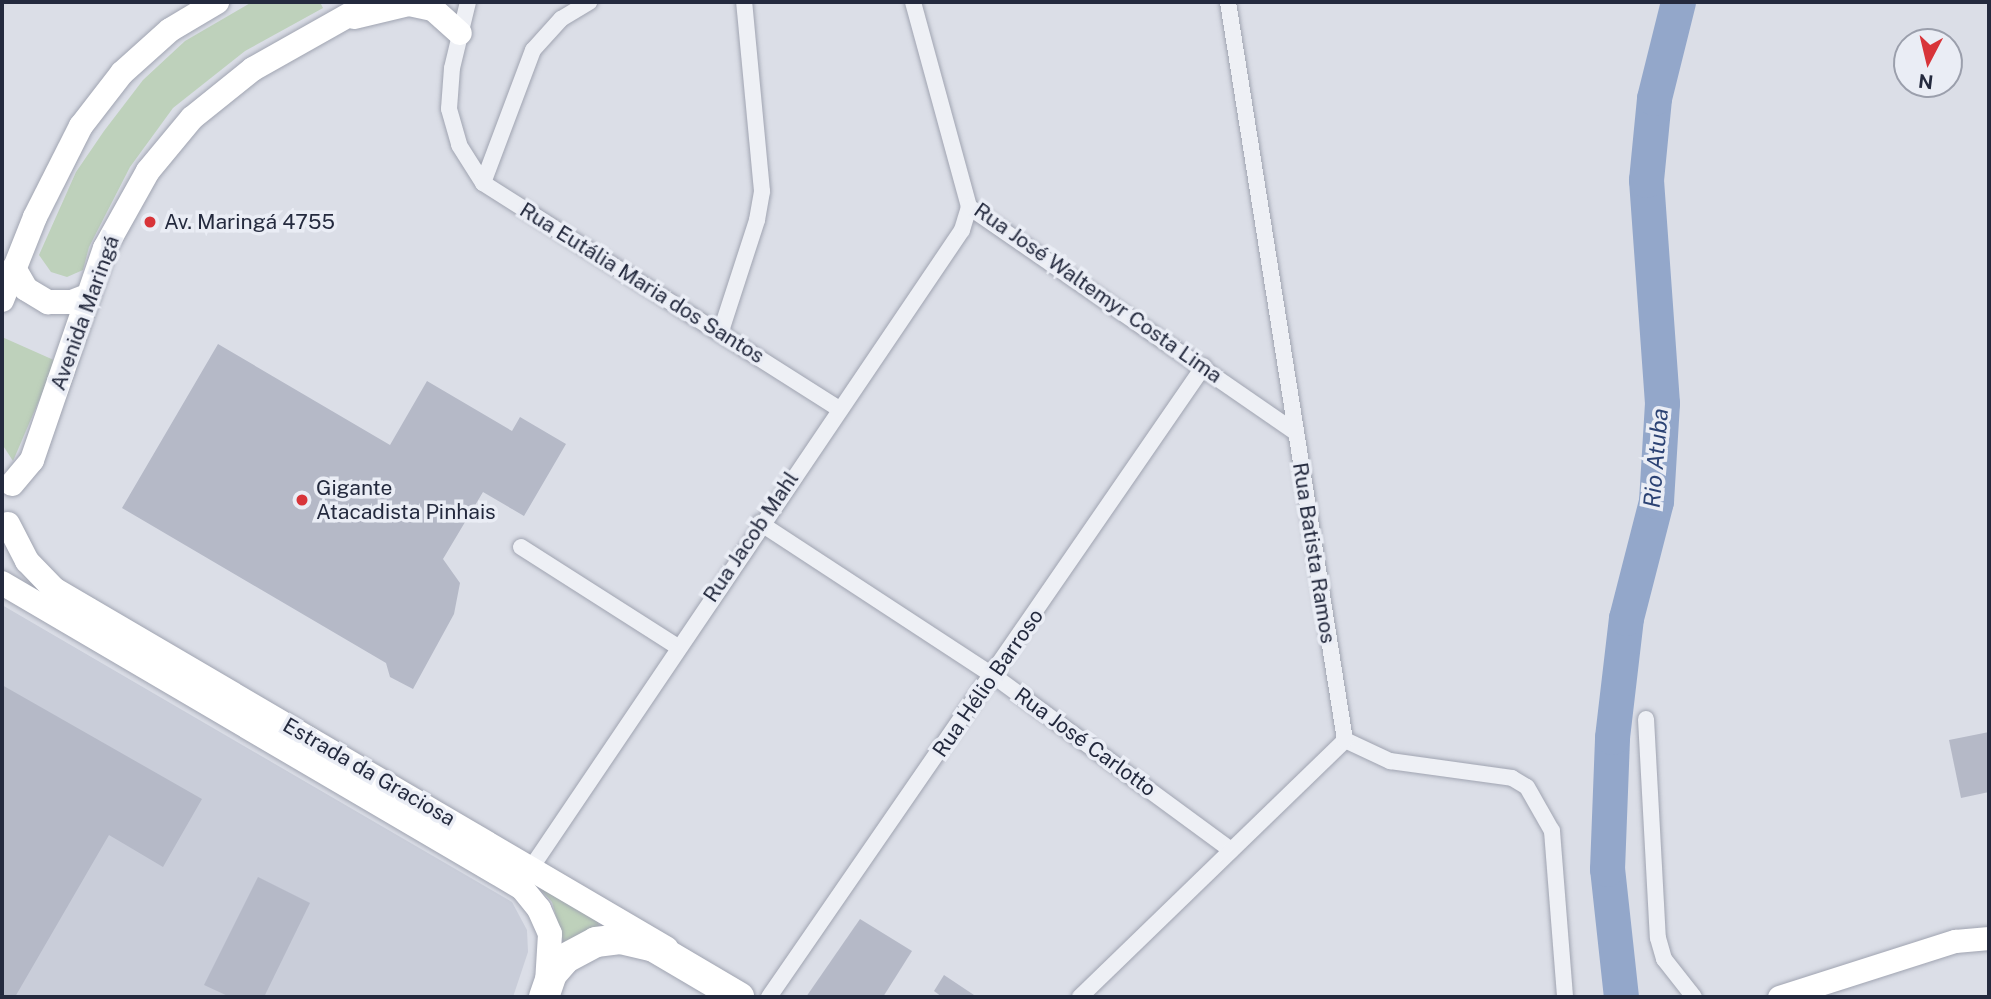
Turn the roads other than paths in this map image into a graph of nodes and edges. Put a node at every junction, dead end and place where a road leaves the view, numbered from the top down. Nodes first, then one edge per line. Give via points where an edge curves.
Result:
1 (217, 2) edge
2 (372, 2) edge
3 (468, 2) edge
4 (589, 2) edge
5 (744, 2) edge
6 (913, 2) edge
7 (1227, 2) edge
8 (346, 11) edge
9 (460, 33) junction
10 (483, 183) junction
11 (969, 207) junction
12 (14, 268) junction
13 (89, 295) junction
14 (2, 300) edge
15 (721, 331) junction
16 (1204, 366) junction
17 (838, 408) junction
18 (1294, 431) junction
19 (7, 475) edge
20 (760, 523) junction
21 (5, 529) edge
22 (522, 547) dead end
23 (2, 583) edge
24 (678, 647) junction
25 (994, 676) junction
26 (1646, 719) dead end
27 (1345, 740) junction
28 (1231, 850) junction
29 (531, 868) junction
30 (1989, 938) edge
31 (702, 975) junction
32 (545, 990) edge
33 (739, 997) edge
34 (751, 997) edge
35 (769, 997) edge
36 (1080, 997) edge
37 (1565, 997) edge
38 (1694, 997) edge
39 (1779, 997) edge

1 - 12 main road via 170,30 122,73 81,126
2 - 8 main road, Avenida Maringá
3 - 9 street, Rua Eutália Maria dos Santos
4 - 10 street via 561,19 533,50
5 - 15 street via 762,191
6 - 11 street, Rua José Waltemyr Costa Lima
7 - 18 street, Rua Batista Ramos
8 - 9 main road via 408,4 433,9
8 - 13 main road, Avenida Maringá via 253,69 192,118 148,171 105,248
9 - 10 street, Rua Eutália Maria dos Santos via 449,109 459,145
10 - 15 street, Rua Eutália Maria dos Santos
11 - 16 street, Rua José Waltemyr Costa Lima
11 - 17 street, Rua Jacob Mahl via 961,230
12 - 13 main road via 26,289 48,302 72,302
12 - 14 main road
13 - 19 main road, Avenida Maringá via 32,460
15 - 17 street, Rua Eutália Maria dos Santos
16 - 18 street, Rua José Waltemyr Costa Lima
16 - 25 street, Rua Hélio Barroso
17 - 20 street, Rua Jacob Mahl
18 - 27 street, Rua Batista Ramos
19 - 21 main road
20 - 24 street, Rua Jacob Mahl
20 - 25 street, Rua José Carlotto
21 - 29 main road, Estrada da Graciosa via 54,589
22 - 24 street
23 - 32 main road, Estrada da Graciosa via 522,888 539,909 550,934
24 - 29 street, Rua Jacob Mahl
25 - 28 street, Rua José Carlotto
25 - 35 street, Rua Hélio Barroso
26 - 38 street via 1658,938 1664,959
27 - 28 street
27 - 37 street via 1390,761 1511,778 1534,794 1554,841
28 - 36 street
29 - 31 main road, Estrada da Graciosa via 644,931
30 - 39 main road via 1955,941
31 - 32 highway via 654,947 620,939 575,952
31 - 33 highway
31 - 34 main road, Estrada da Graciosa

